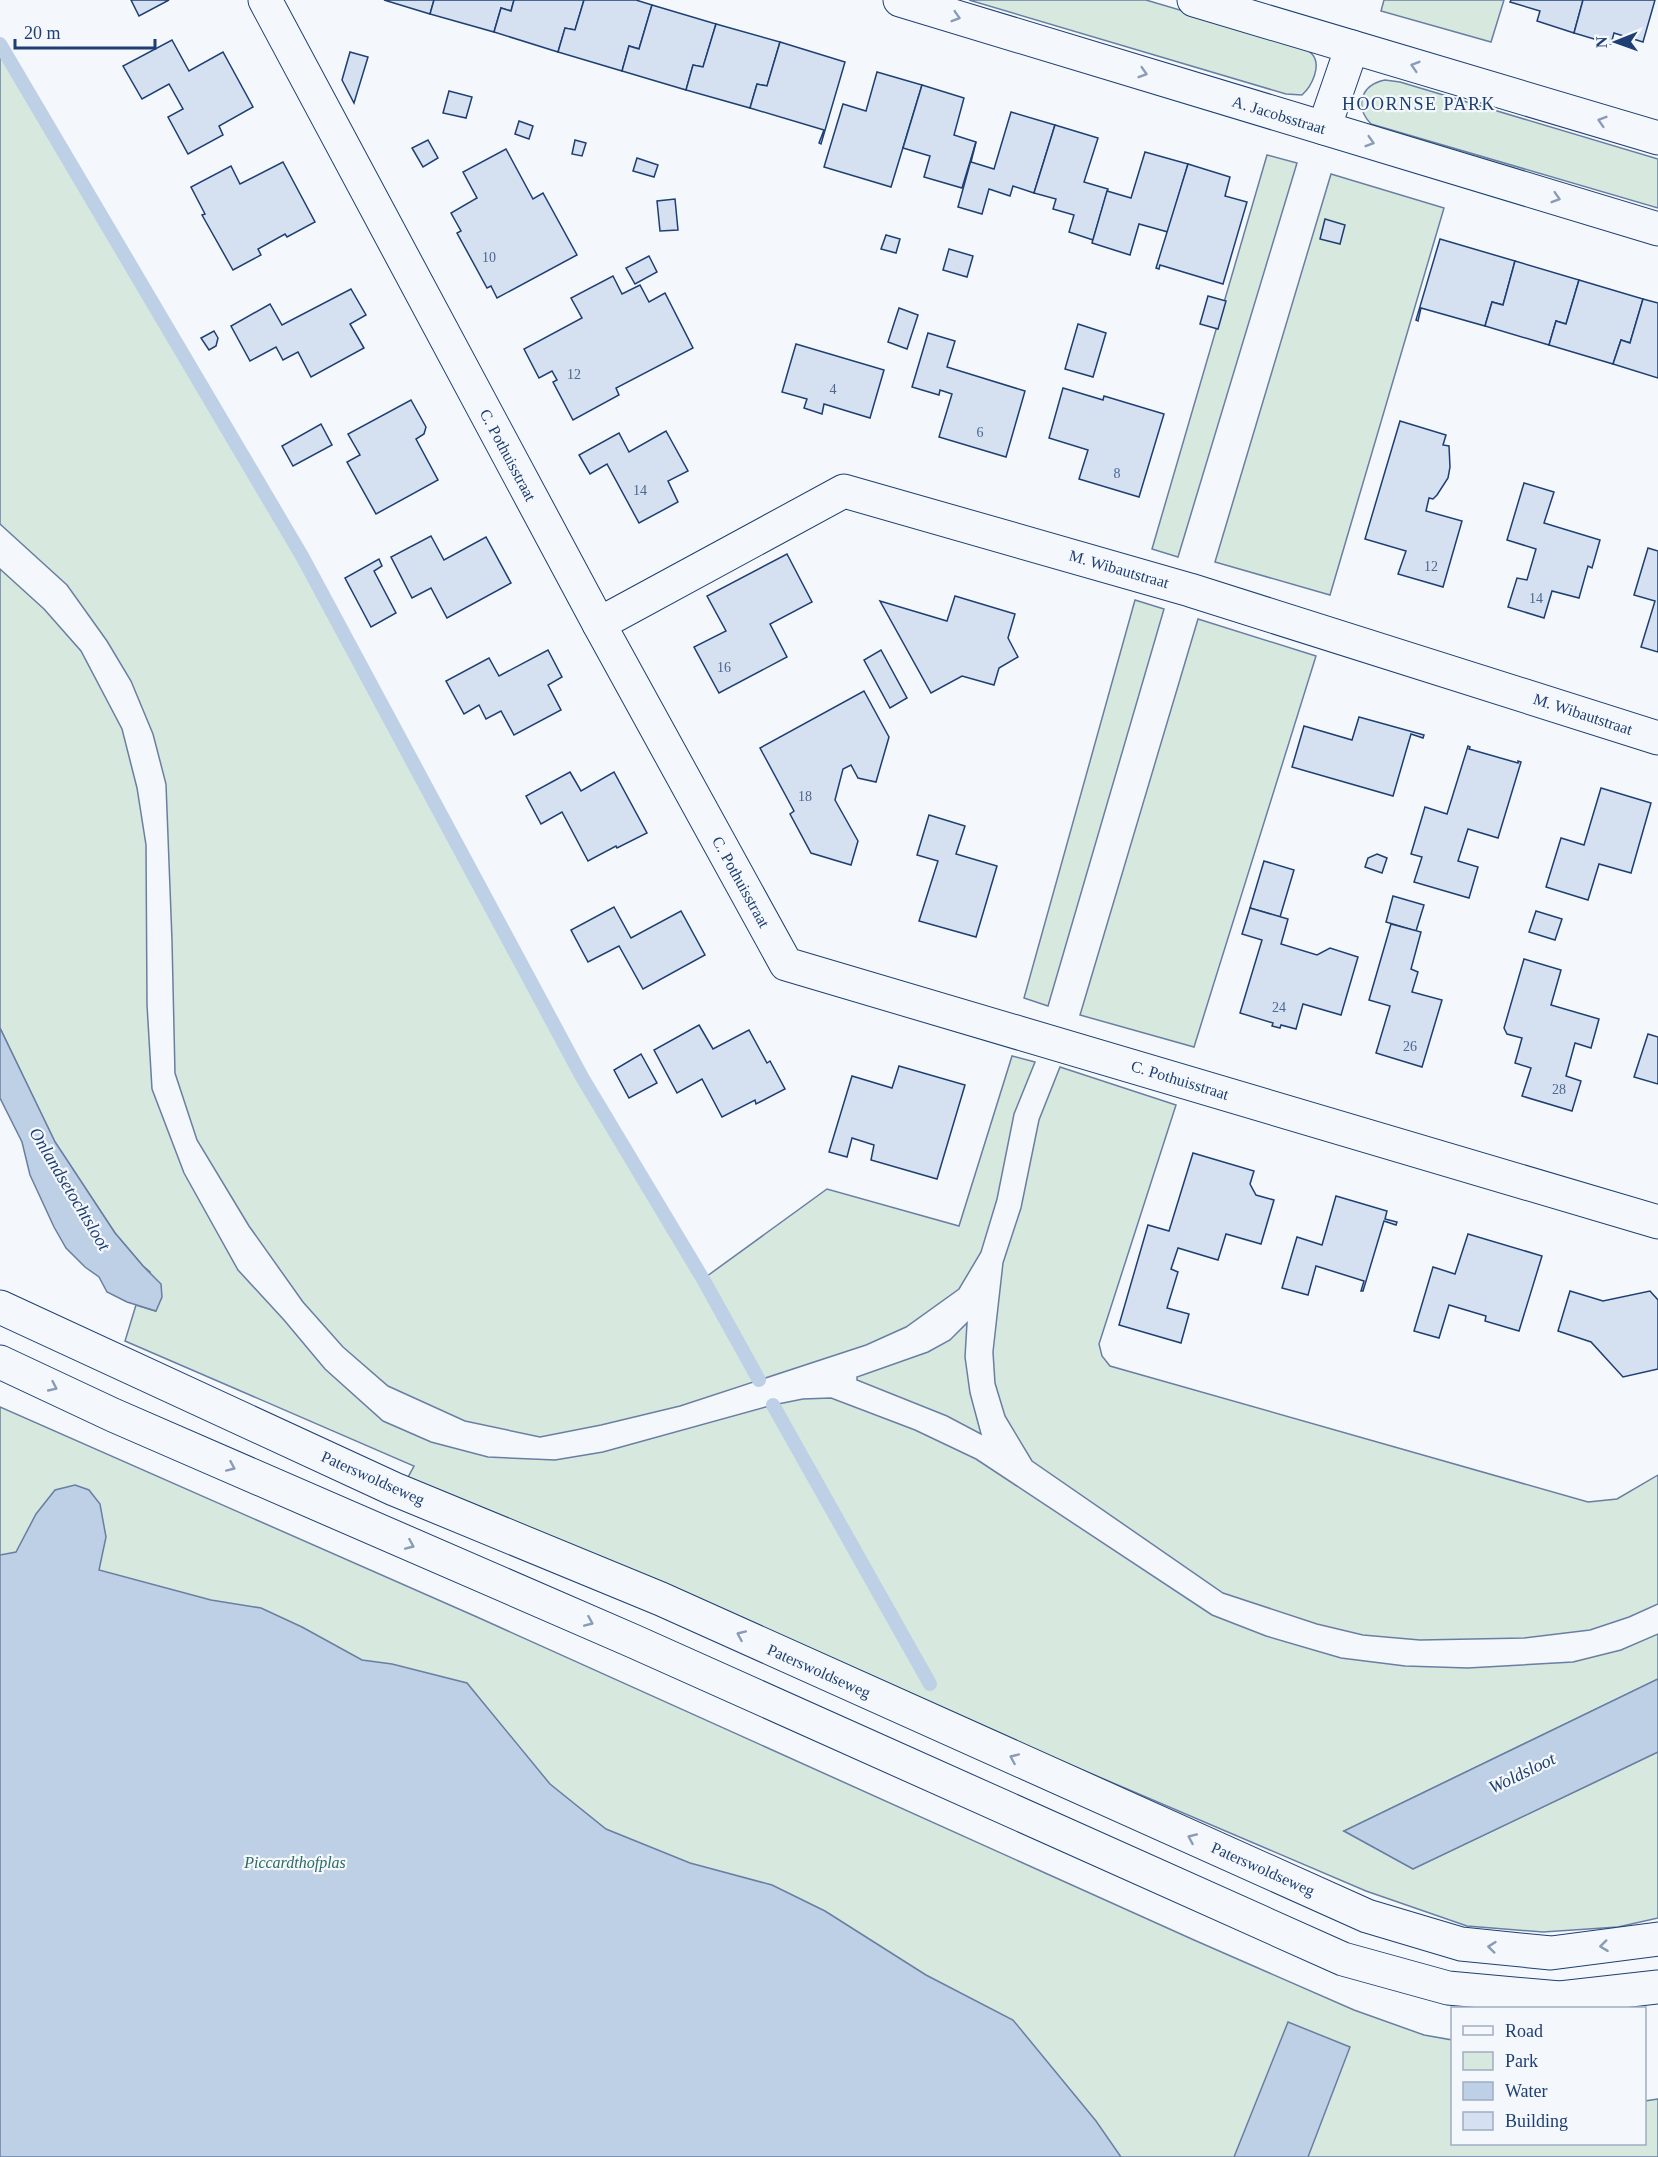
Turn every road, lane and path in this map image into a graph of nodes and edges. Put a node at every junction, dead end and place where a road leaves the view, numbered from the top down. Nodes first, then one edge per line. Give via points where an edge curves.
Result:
1 (265, 0) edge
2 (900, 0) edge
3 (1194, 0) edge
4 (1352, 47) junction
5 (1324, 128) junction
6 (1658, 138) edge
7 (1658, 229) edge
8 (598, 624) junction
9 (1658, 738) edge
10 (1658, 1222) edge
11 (0, 1307) edge
12 (0, 1362) edge
13 (1658, 1939) edge
14 (1658, 1987) edge

1 - 8 street, C. Pothuisstraat
2 -> 5 street, A. Jacobsstraat
3 - 4 street
4 - 5 street
6 -> 4 street
5 -> 7 street, A. Jacobsstraat
8 - 9 street, M. Wibautstraat via 844,491 1190,590
8 - 10 street, C. Pothuisstraat via 786,964
13 -> 11 street, Paterswoldseweg via 1551,1953 1461,1944 1367,1916 661,1599 394,1489
12 -> 14 street via 1343,1959 1448,1988 1560,1998

